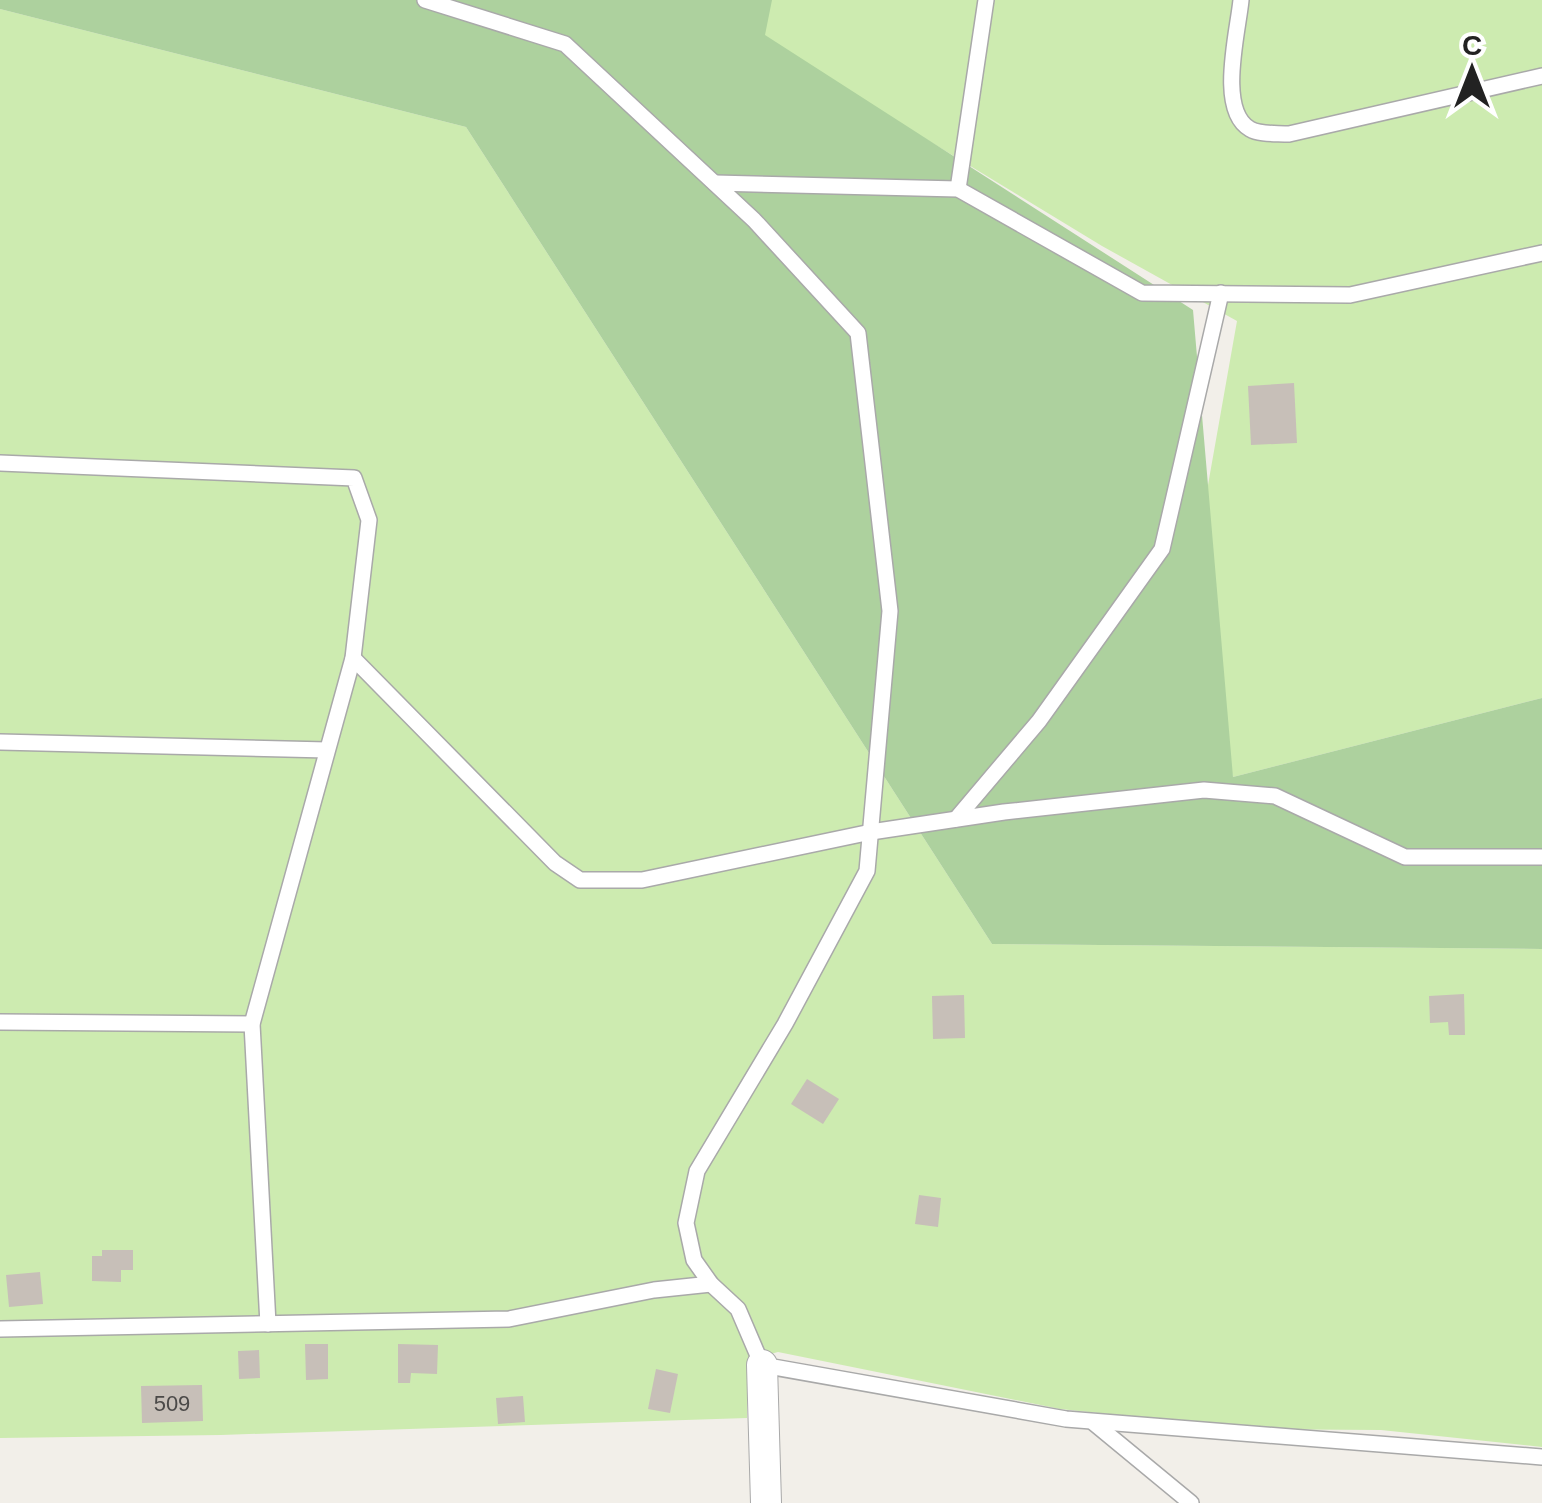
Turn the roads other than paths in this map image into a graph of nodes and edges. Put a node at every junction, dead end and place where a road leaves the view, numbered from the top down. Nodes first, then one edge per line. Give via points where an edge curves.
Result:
1 (425, 0) edge
2 (986, 0) edge
3 (1242, 0) edge
4 (1542, 76) edge
5 (714, 184) junction
6 (958, 189) junction
7 (1542, 253) edge
8 (1221, 292) junction
9 (0, 463) edge
10 (353, 658) junction
11 (0, 742) edge
12 (327, 750) junction
13 (956, 819) junction
14 (870, 832) junction
15 (1542, 857) edge
16 (0, 1022) edge
17 (252, 1024) junction
18 (711, 1284) junction
19 (268, 1324) junction
20 (0, 1329) edge
21 (762, 1365) junction
22 (1092, 1422) junction
23 (1542, 1457) edge
24 (766, 1503) edge
25 (1192, 1503) edge

1 - 5 lane via 566,44
2 - 6 lane
3 - 4 lane via 1230,91 1238,119 1253,132 1289,134
5 - 6 lane
5 - 14 lane via 858,333 890,611
6 - 8 lane via 1142,292
7 - 8 lane via 1350,295
8 - 13 lane via 1162,549 1040,721
9 - 10 lane via 354,478 369,520
10 - 12 lane
10 - 14 lane via 555,863 580,880 642,880
11 - 12 lane
12 - 17 lane
13 - 14 lane
13 - 15 lane via 1204,790 1275,796 1405,857
14 - 18 lane via 867,871 697,1171 686,1223 694,1260
16 - 17 lane
17 - 19 lane
18 - 19 lane via 509,1319
18 - 21 lane via 738,1309
19 - 20 lane
21 - 22 lane
21 - 24 street
22 - 23 lane
22 - 25 lane

